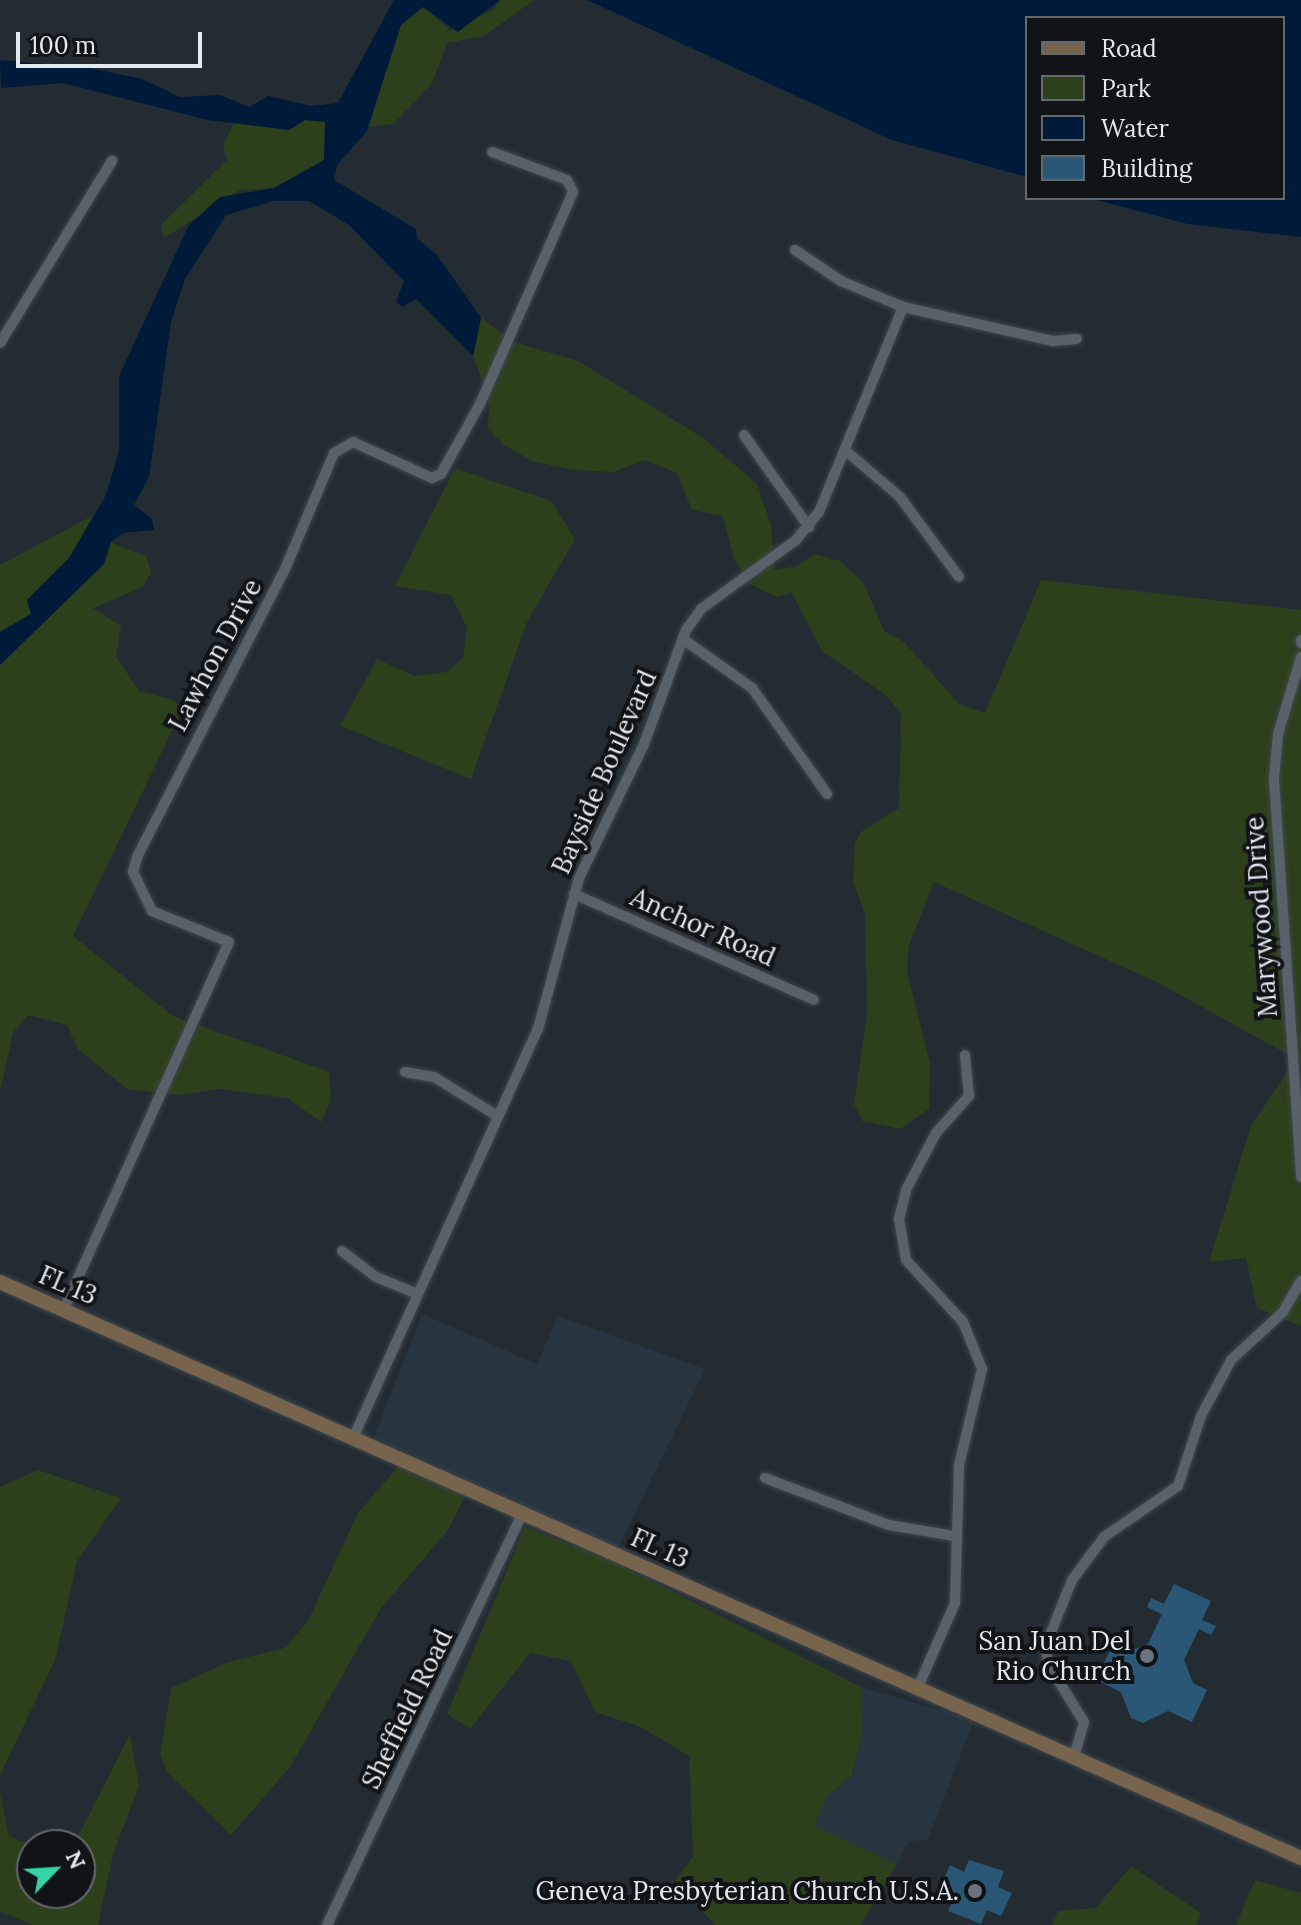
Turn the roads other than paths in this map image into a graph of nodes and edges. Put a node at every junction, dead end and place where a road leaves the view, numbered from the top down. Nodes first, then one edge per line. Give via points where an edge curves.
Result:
1 (492, 152) dead end
2 (112, 161) dead end
3 (795, 250) dead end
4 (903, 307) junction
5 (4, 330) edge
6 (1077, 339) dead end
7 (0, 343) edge
8 (744, 435) dead end
9 (846, 451) junction
10 (809, 527) junction
11 (959, 577) dead end
12 (683, 639) junction
13 (1301, 657) edge
14 (827, 794) dead end
15 (574, 894) junction
16 (814, 1000) dead end
17 (965, 1055) dead end
18 (405, 1072) dead end
19 (496, 1115) junction
20 (1301, 1177) edge
21 (342, 1251) dead end
22 (1301, 1281) edge
23 (0, 1282) edge
24 (415, 1293) junction
25 (64, 1309) junction
26 (354, 1436) junction
27 (765, 1478) dead end
28 (524, 1511) junction
29 (955, 1536) junction
30 (918, 1687) junction
31 (1074, 1757) junction
32 (1301, 1858) edge
33 (327, 1925) edge

1 - 25 street, Lawhon Drive via 567,180 573,192 480,404 441,474 432,478 353,442 334,453 285,569 138,855 133,872 152,911 229,942
2 - 5 street
3 - 4 street via 841,281
4 - 6 street via 1053,341
4 - 9 street, Bayside Boulevard
5 - 7 street
8 - 10 street
9 - 10 street, Bayside Boulevard
9 - 11 street via 900,497
10 - 12 street, Bayside Boulevard via 701,609
12 - 14 street via 752,688
12 - 15 street, Bayside Boulevard via 644,744 603,818
13 - 20 street, Marywood Drive via 1278,734 1274,779
15 - 16 street, Anchor Road
15 - 19 street, Bayside Boulevard via 538,1029
17 - 29 street via 969,1096 936,1133 907,1188 899,1219 906,1260 963,1322 982,1369 959,1465
18 - 19 street via 434,1077
19 - 24 street, Bayside Boulevard
21 - 24 street via 376,1277
22 - 31 street via 1283,1312 1231,1360 1201,1416 1178,1486 1104,1537 1072,1580 1046,1645 1048,1664 1084,1722
23 - 25 main road, FL 13
24 - 26 street, Bayside Boulevard
25 - 26 main road, FL 13
26 - 28 main road, FL 13
27 - 29 street via 904,1529
28 - 30 main road, FL 13
28 - 33 street, Sheffield Road
29 - 30 street via 955,1603
30 - 31 main road, FL 13
31 - 32 main road, FL 13

